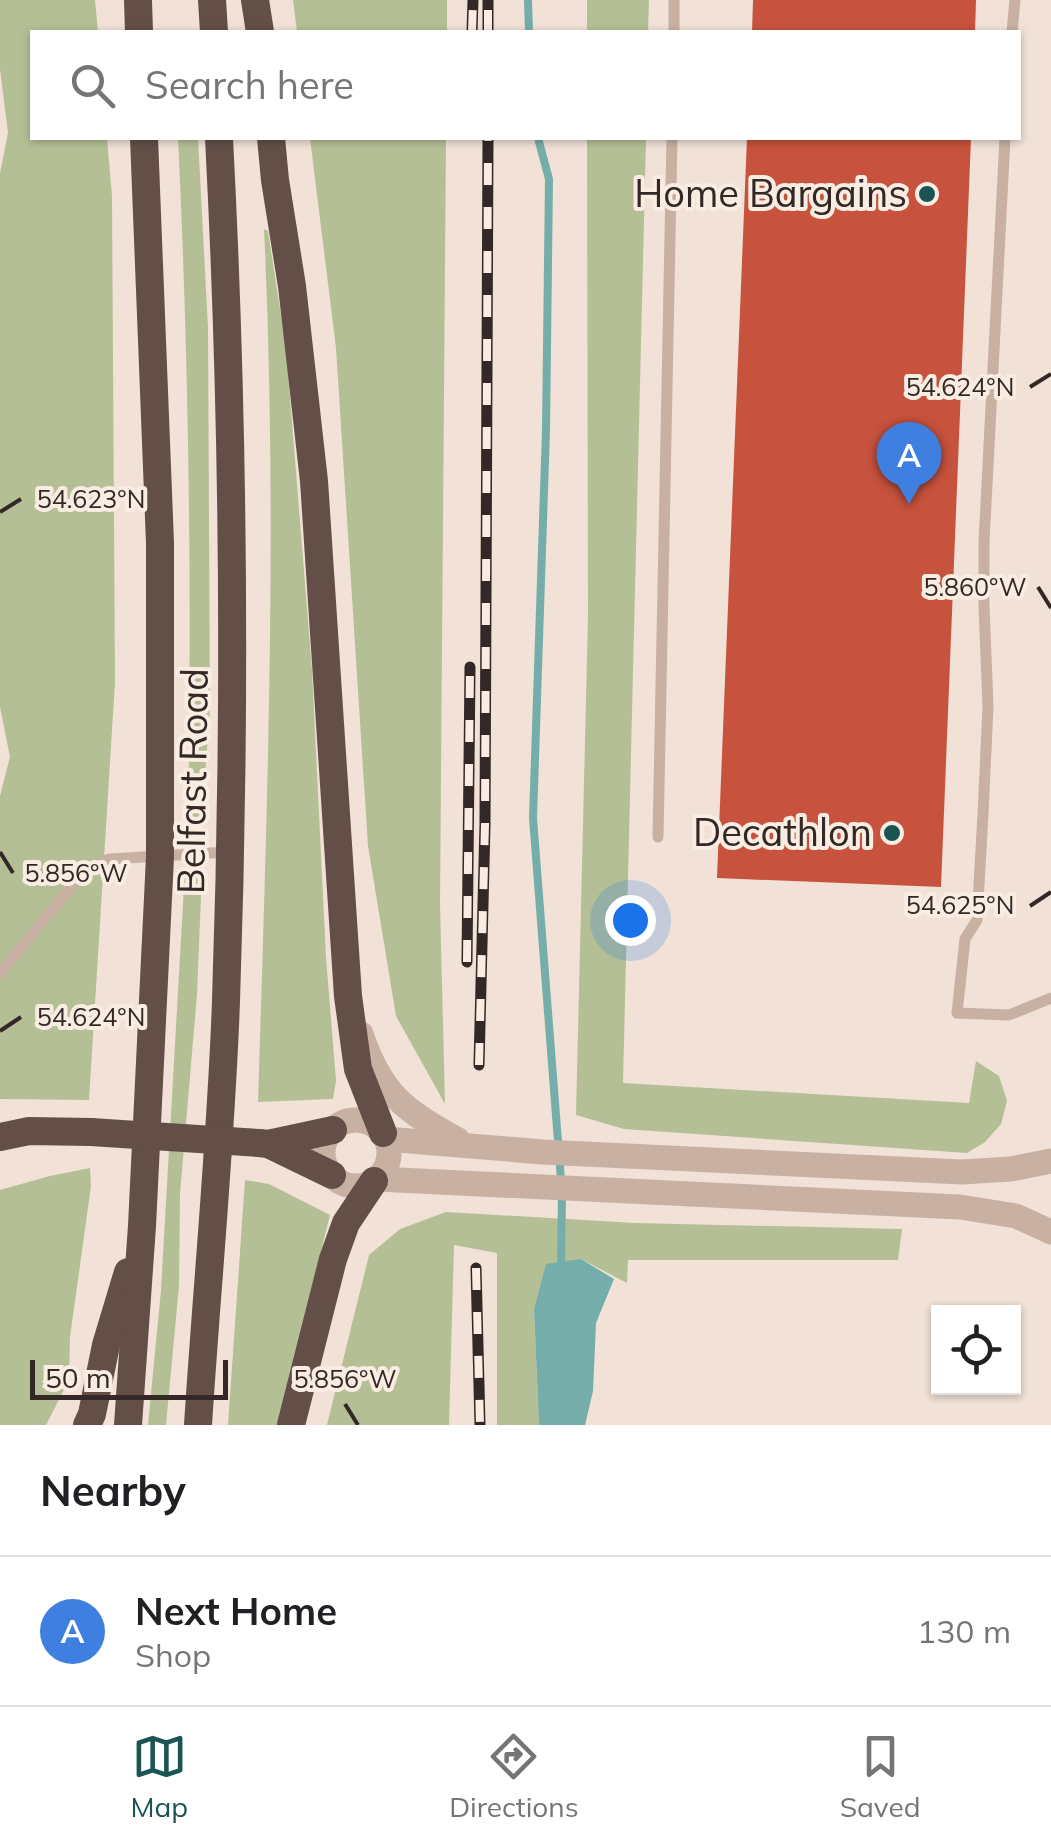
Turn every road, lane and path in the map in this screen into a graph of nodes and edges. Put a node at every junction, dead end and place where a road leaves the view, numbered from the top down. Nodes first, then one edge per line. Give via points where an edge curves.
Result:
1 (138, 0) edge
2 (212, 0) edge
3 (255, 0) edge
4 (674, 0) edge
5 (1014, 0) edge
6 (140, 30) edge
7 (214, 30) edge
8 (260, 30) edge
9 (674, 30) edge
10 (1012, 30) edge
11 (144, 140) edge
12 (219, 140) edge
13 (271, 140) edge
14 (672, 140) edge
15 (1004, 140) edge
16 (658, 837) dead end
17 (230, 852) junction
18 (160, 857) junction
19 (0, 973) edge
20 (348, 996) junction
21 (1051, 998) edge
22 (332, 1130) junction
23 (384, 1136) junction
24 (0, 1137) edge
25 (263, 1144) junction
26 (469, 1146) junction
27 (1051, 1161) edge
28 (332, 1176) junction
29 (375, 1180) junction
30 (142, 1226) junction
31 (1051, 1232) edge
32 (87, 1425) edge
33 (128, 1425) edge
34 (198, 1425) edge
35 (291, 1425) edge

1 - 6 highway
2 - 7 highway
3 - 8 highway
4 - 9 lane
5 - 10 lane
11 - 18 highway, Belfast Road via 160,543
12 - 17 highway, Belfast Road via 228,307
13 - 20 highway via 314,482
14 - 16 lane
15 - 21 lane via 984,542 983,814 977,920 965,939 957,1013 1010,1015
17 - 18 lane
17 - 34 highway, Belfast Road
18 - 19 lane via 109,859 84,872
18 - 30 highway, Belfast Road
20 - 23 highway via 358,1068
20 - 26 street via 369,1059 390,1094
22 - 23 street via 364,1121
22 - 25 highway
22 - 28 street via 323,1158
23 - 26 street
23 - 29 street via 389,1156
24 - 25 highway, bridge via 29,1130
25 - 28 highway
26 - 27 street via 962,1172
28 - 29 street via 352,1186
29 - 31 street via 960,1208 1016,1216
29 - 35 highway via 346,1223 333,1259
30 - 32 highway
30 - 33 highway, Belfast Road

